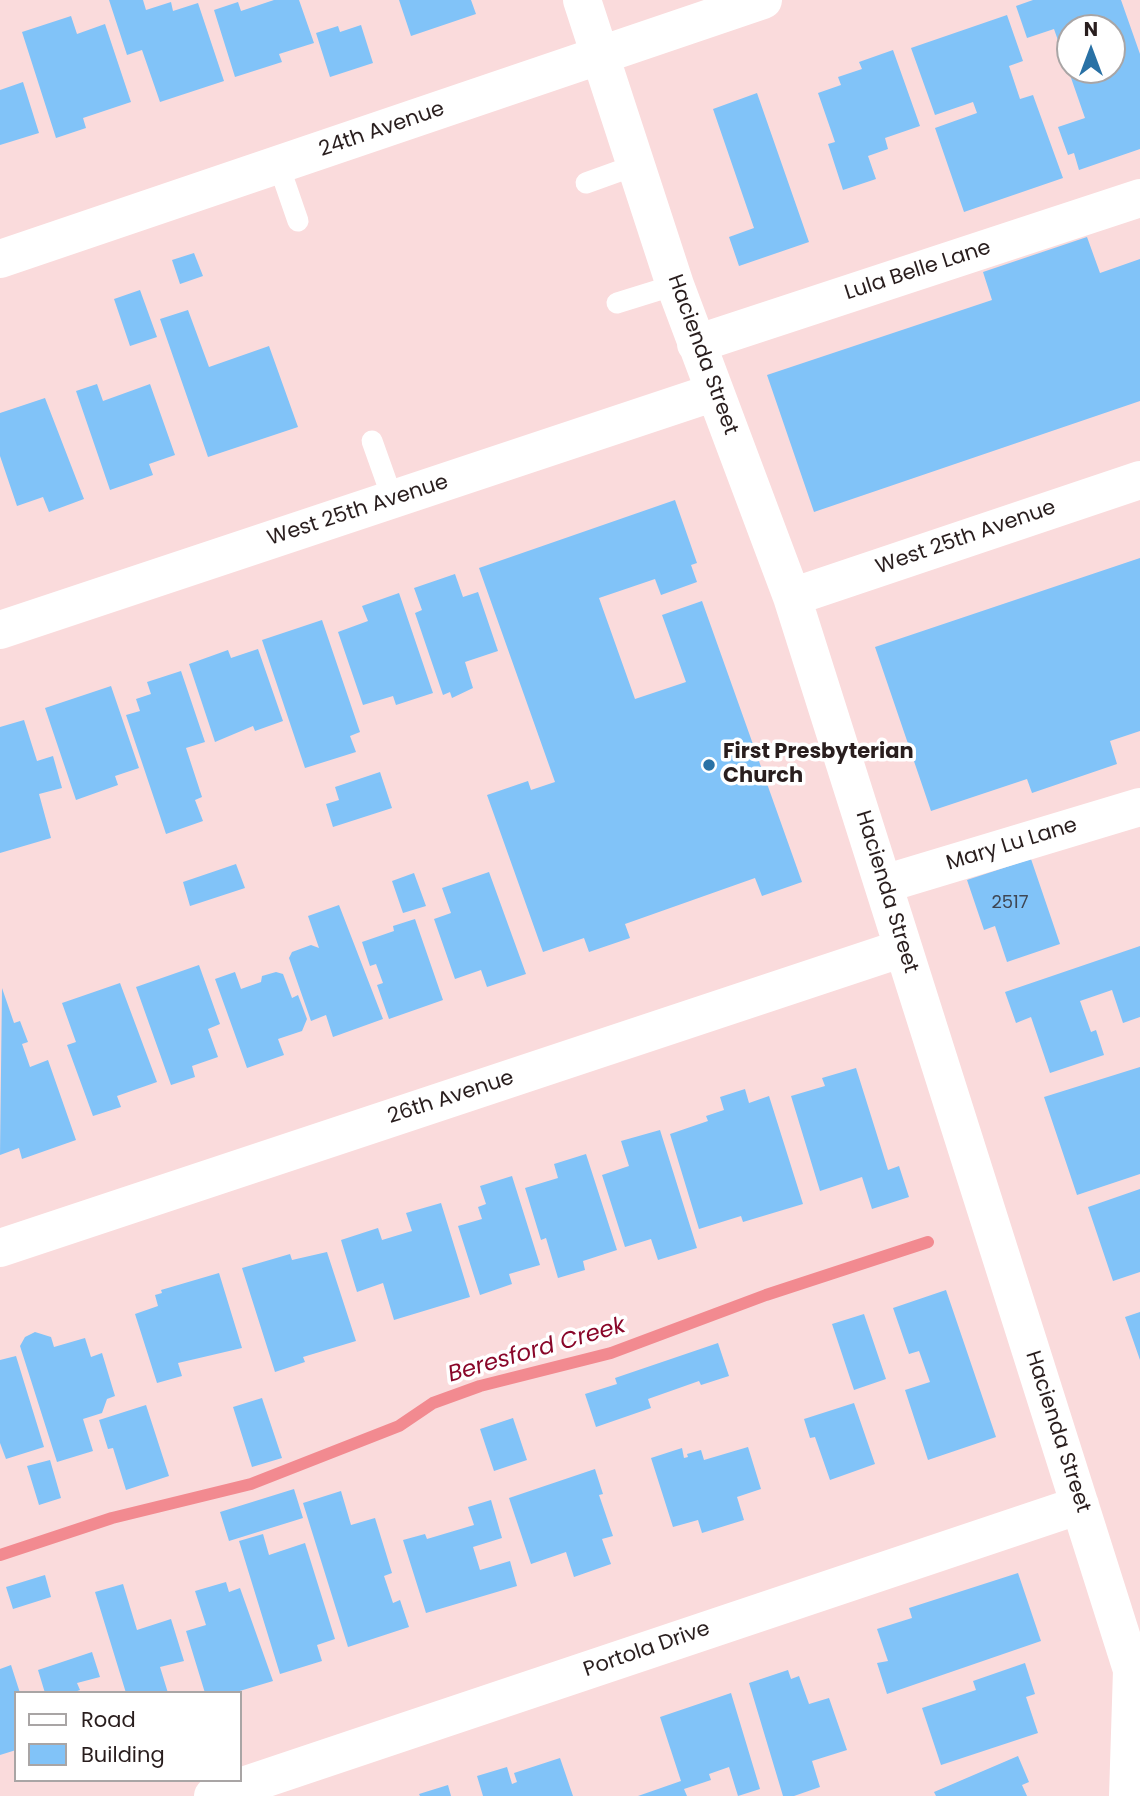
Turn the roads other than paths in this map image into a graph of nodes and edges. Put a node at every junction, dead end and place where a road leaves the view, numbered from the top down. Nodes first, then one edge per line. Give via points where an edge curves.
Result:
1 (582, 0) edge
2 (763, 0) edge
3 (601, 54) junction
4 (636, 165) junction
5 (279, 166) junction
6 (586, 183) dead end
7 (1140, 198) edge
8 (298, 221) dead end
9 (0, 259) edge
10 (675, 285) junction
11 (617, 303) dead end
12 (696, 344) junction
13 (715, 392) junction
14 (372, 440) dead end
15 (1140, 480) edge
16 (393, 500) junction
17 (792, 597) junction
18 (0, 630) edge
19 (1140, 807) edge
20 (884, 884) junction
21 (903, 948) junction
22 (0, 1248) edge
23 (1080, 1505) junction
24 (213, 1796) edge
25 (1128, 1796) edge

1 - 3 street, Hacienda Street
2 - 3 street, 24th Avenue
3 - 4 street, Hacienda Street
3 - 5 street, 24th Avenue
4 - 6 lane
4 - 10 street, Hacienda Street
5 - 8 lane
5 - 9 street, 24th Avenue
7 - 12 street, Lula Belle Lane
10 - 11 lane
10 - 12 street, Hacienda Street
12 - 13 street, Hacienda Street
13 - 16 street, West 25th Avenue
13 - 17 street, Hacienda Street
14 - 16 lane
15 - 17 street, West 25th Avenue
16 - 18 street, West 25th Avenue
17 - 20 street, Hacienda Street
19 - 20 street, Mary Lu Lane
20 - 21 street, Hacienda Street
21 - 22 street, 26th Avenue
21 - 23 street, Hacienda Street
23 - 24 street, Portola Drive
23 - 25 street, Hacienda Street via 1132,1670

